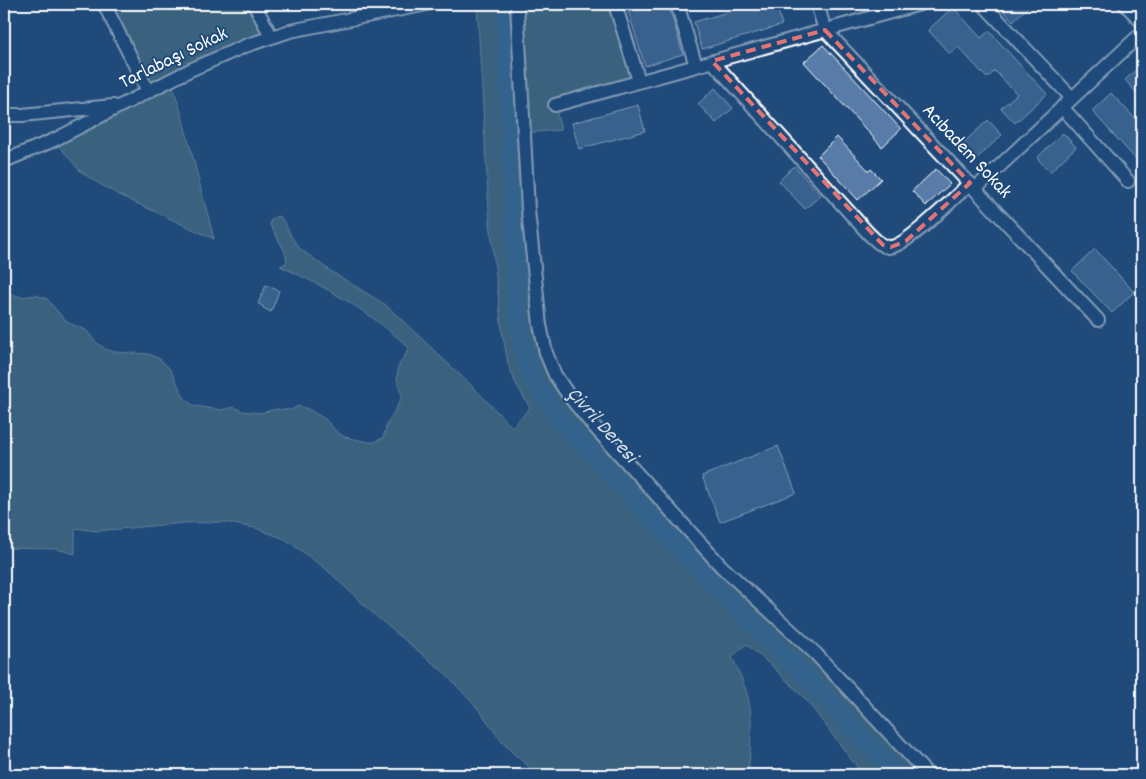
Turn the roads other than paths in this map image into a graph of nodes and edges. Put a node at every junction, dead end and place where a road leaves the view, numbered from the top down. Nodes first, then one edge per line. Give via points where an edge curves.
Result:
1 (104, 4) edge
2 (254, 4) edge
3 (427, 4) edge
4 (517, 4) edge
5 (614, 4) edge
6 (677, 4) edge
7 (817, 4) edge
8 (920, 4) edge
9 (983, 4) edge
10 (1125, 4) edge
11 (381, 8) edge
12 (1142, 22) edge
13 (825, 30) junction
14 (1142, 33) edge
15 (271, 36) junction
16 (712, 61) junction
17 (696, 66) junction
18 (640, 81) junction
19 (148, 91) junction
20 (1067, 103) junction
21 (121, 105) junction
22 (555, 105) dead end
23 (4, 115) edge
24 (4, 161) edge
25 (1128, 181) dead end
26 (972, 186) junction
27 (1098, 320) dead end
28 (928, 775) edge

1 - 19 street
2 - 15 street
3 - 11 street, Tarlabaşı Sokak
4 - 28 street via 530,227 540,325 555,375 591,423 721,566 816,654
5 - 18 street
6 - 17 street
7 - 13 street, Acıbadem Sokak
8 - 13 street
9 - 20 street
10 - 12 street
11 - 15 street, Tarlabaşı Sokak
13 - 16 street
13 - 26 street, Acıbadem Sokak
14 - 20 street
15 - 19 street, Tarlabaşı Sokak
16 - 17 street
16 - 26 street via 882,245 891,247 906,241
17 - 18 street
18 - 22 street
19 - 21 street, Tarlabaşı Sokak
20 - 25 street
20 - 26 street
21 - 23 street
21 - 24 street, Tarlabaşı Sokak via 54,140
26 - 27 street, Acıbadem Sokak

